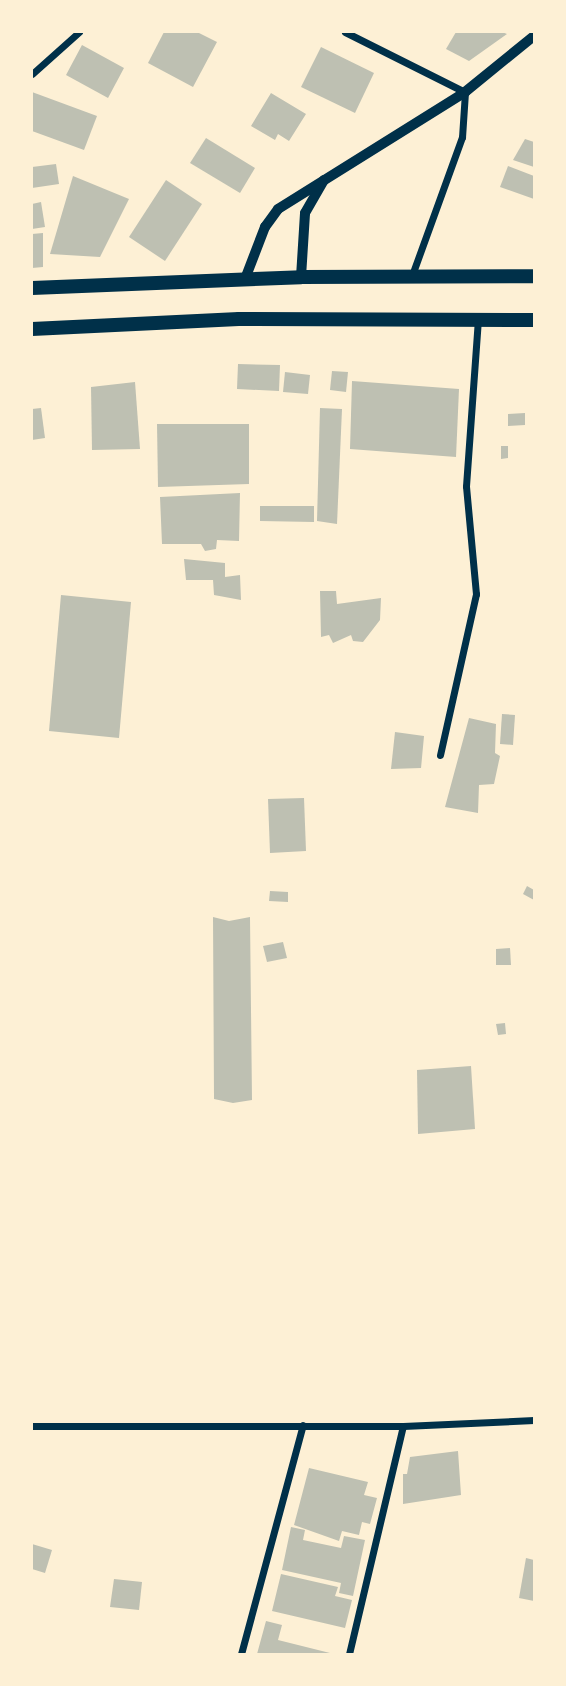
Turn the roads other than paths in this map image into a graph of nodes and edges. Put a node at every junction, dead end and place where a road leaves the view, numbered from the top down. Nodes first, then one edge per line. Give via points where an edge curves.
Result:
1 (79, 32) edge
2 (345, 32) edge
3 (534, 36) edge
4 (32, 74) edge
5 (465, 92) junction
6 (325, 178) junction
7 (534, 273) edge
8 (412, 275) junction
9 (301, 277) junction
10 (245, 279) junction
11 (32, 288) edge
12 (478, 318) junction
13 (534, 320) edge
14 (32, 329) edge
15 (440, 755) dead end
16 (534, 1420) edge
17 (303, 1425) junction
18 (32, 1426) edge
19 (403, 1426) junction
20 (241, 1654) edge
21 (349, 1654) edge

1 - 4 street
2 - 5 street
3 - 5 street
5 - 6 street
5 - 8 street via 462,137
6 - 9 street via 305,213
6 - 10 street via 278,209 265,227
7 - 8 main road
8 - 9 main road
9 - 10 main road
10 - 11 main road
12 - 13 main road
12 - 14 main road via 239,319
12 - 15 street via 466,485 476,594
16 - 19 street
17 - 18 street
17 - 19 street
17 - 20 street
19 - 21 street

